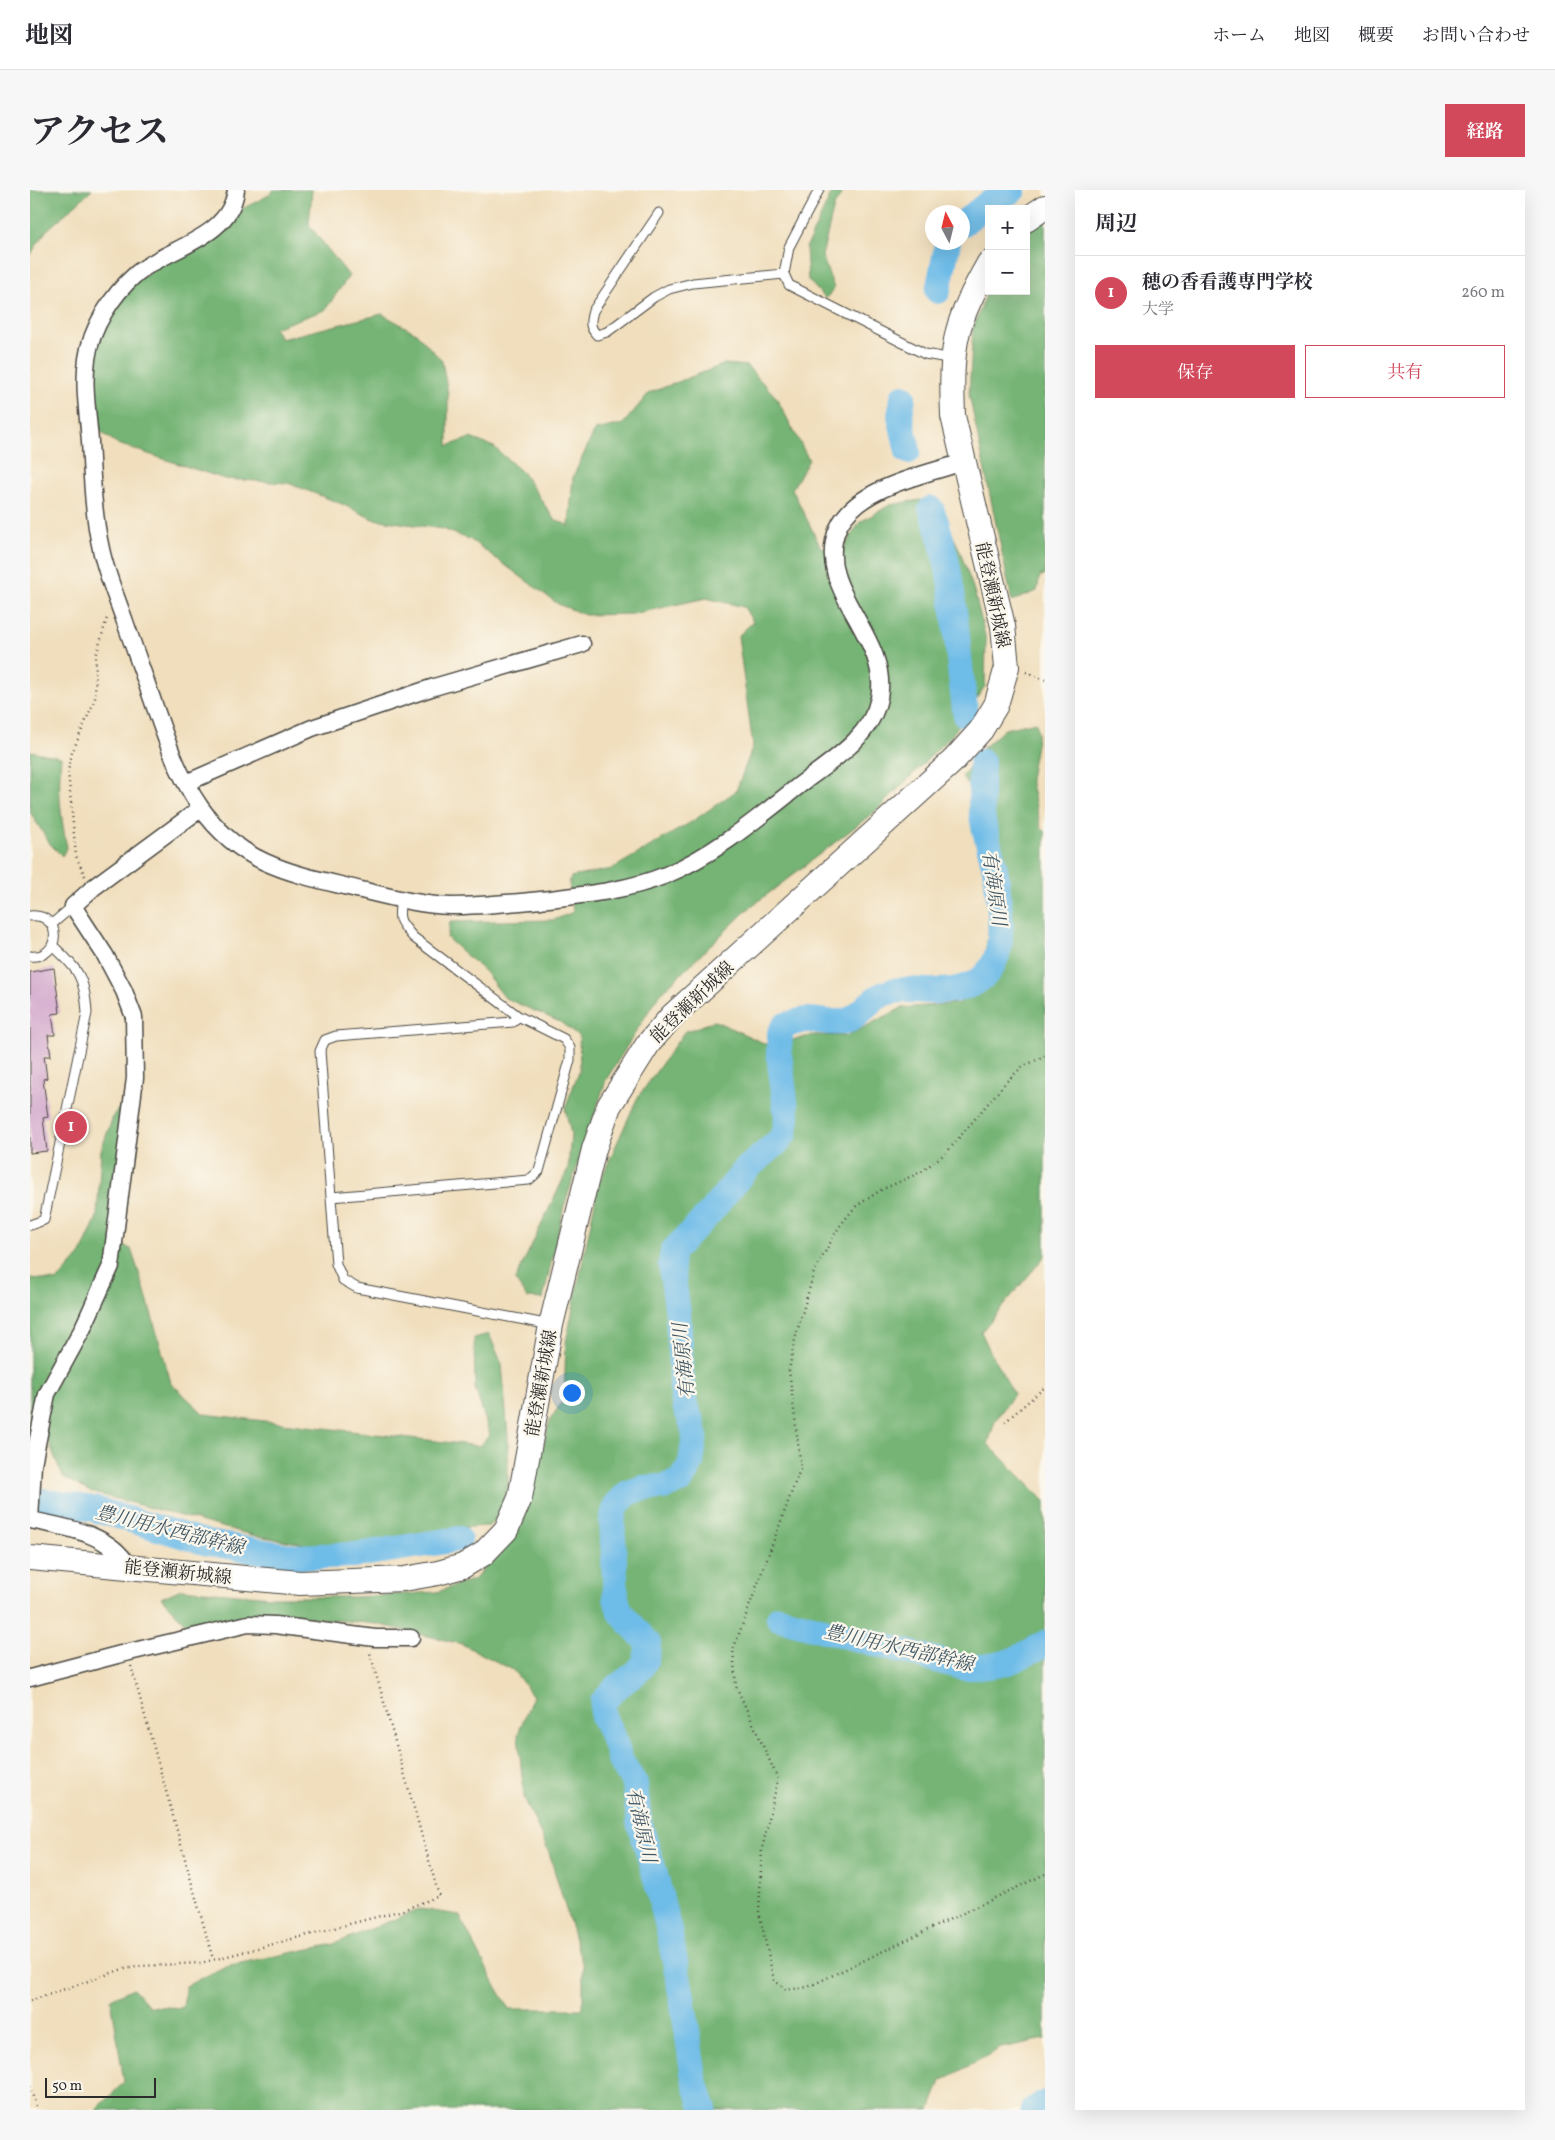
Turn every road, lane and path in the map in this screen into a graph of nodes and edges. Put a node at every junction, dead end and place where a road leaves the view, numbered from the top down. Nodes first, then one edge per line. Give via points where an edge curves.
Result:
1 (236, 190) edge
2 (819, 190) edge
3 (1045, 207) edge
4 (659, 213) dead end
5 (1030, 217) edge
6 (985, 272) edge
7 (784, 274) junction
8 (953, 358) junction
9 (963, 462) junction
10 (119, 605) junction
11 (582, 644) dead end
12 (186, 783) junction
13 (200, 809) junction
14 (94, 887) junction
15 (400, 900) junction
16 (73, 906) junction
17 (30, 916) edge
18 (52, 924) junction
19 (52, 946) junction
20 (30, 956) edge
21 (518, 1016) junction
22 (1045, 1056) edge
23 (331, 1197) junction
24 (30, 1225) edge
25 (551, 1325) junction
26 (1045, 1387) edge
27 (1005, 1422) dead end
28 (31, 1488) edge
29 (30, 1512) edge
30 (30, 1520) edge
31 (30, 1558) edge
32 (129, 1567) junction
33 (368, 1637) junction
34 (411, 1638) dead end
35 (127, 1653) junction
36 (30, 1678) edge
37 (1045, 1874) edge
38 (213, 1960) junction
39 (30, 2002) edge
40 (30, 2086) edge
41 (37, 2110) edge

1 - 10 street via 230,212 220,223 136,275 95,328 87,358 86,394 95,512 101,550
2 - 7 lane via 789,247
3 - 5 main road
4 - 7 lane via 593,311 590,324 597,335 607,332 669,289
6 - 8 main road, 能登瀬新城線 via 958,329
7 - 8 lane via 790,285 925,354
8 - 9 main road, 能登瀬新城線 via 953,416
9 - 15 street via 876,491 840,522 832,544 832,562 837,582 875,654 880,696 872,717 853,743 761,815 704,855 665,875 621,888 495,904 447,906
9 - 25 main road, 能登瀬新城線 via 1003,626 1007,667 996,705 981,730 953,761 672,1016 648,1044 606,1114 594,1149
10 - 12 street via 175,764
10 - 14 path via 110,612 102,630 96,656 95,700 72,753 68,771 76,856
11 - 12 street via 434,687 312,728
12 - 13 street
13 - 14 street
13 - 15 street via 229,841 263,861 303,876
14 - 16 street
15 - 21 lane via 398,915 413,937
16 - 18 lane
16 - 28 street via 105,955 134,1018 135,1078 111,1266 82,1330 47,1394
17 - 18 lane via 42,916
18 - 19 lane
19 - 20 lane via 42,955
19 - 24 lane via 79,972 86,992 87,1013 44,1220
21 - 23 lane via 513,1022 336,1036 325,1040 320,1050
21 - 23 lane via 564,1040 570,1048 570,1060 539,1171 529,1180
22 - 37 path via 1022,1068 1007,1081 946,1152 922,1172 881,1190 856,1206 839,1227 814,1272 789,1370 801,1467 733,1650 736,1686 778,1779 762,1849 759,1912 774,1980 786,1990 808,1987
23 - 25 lane via 336,1264 343,1280 357,1288
25 - 32 main road, 能登瀬新城線 via 520,1498 506,1530 483,1554 463,1566 404,1579 300,1583
26 - 27 path
28 - 29 street
29 - 30 street
30 - 32 street via 74,1529 108,1544 123,1555
31 - 32 main road, 能登瀬新城線
33 - 34 street
33 - 35 street via 248,1624
33 - 38 path via 438,1896 403,1910
35 - 36 street
35 - 38 path
38 - 39 path via 120,1970
40 - 41 path

